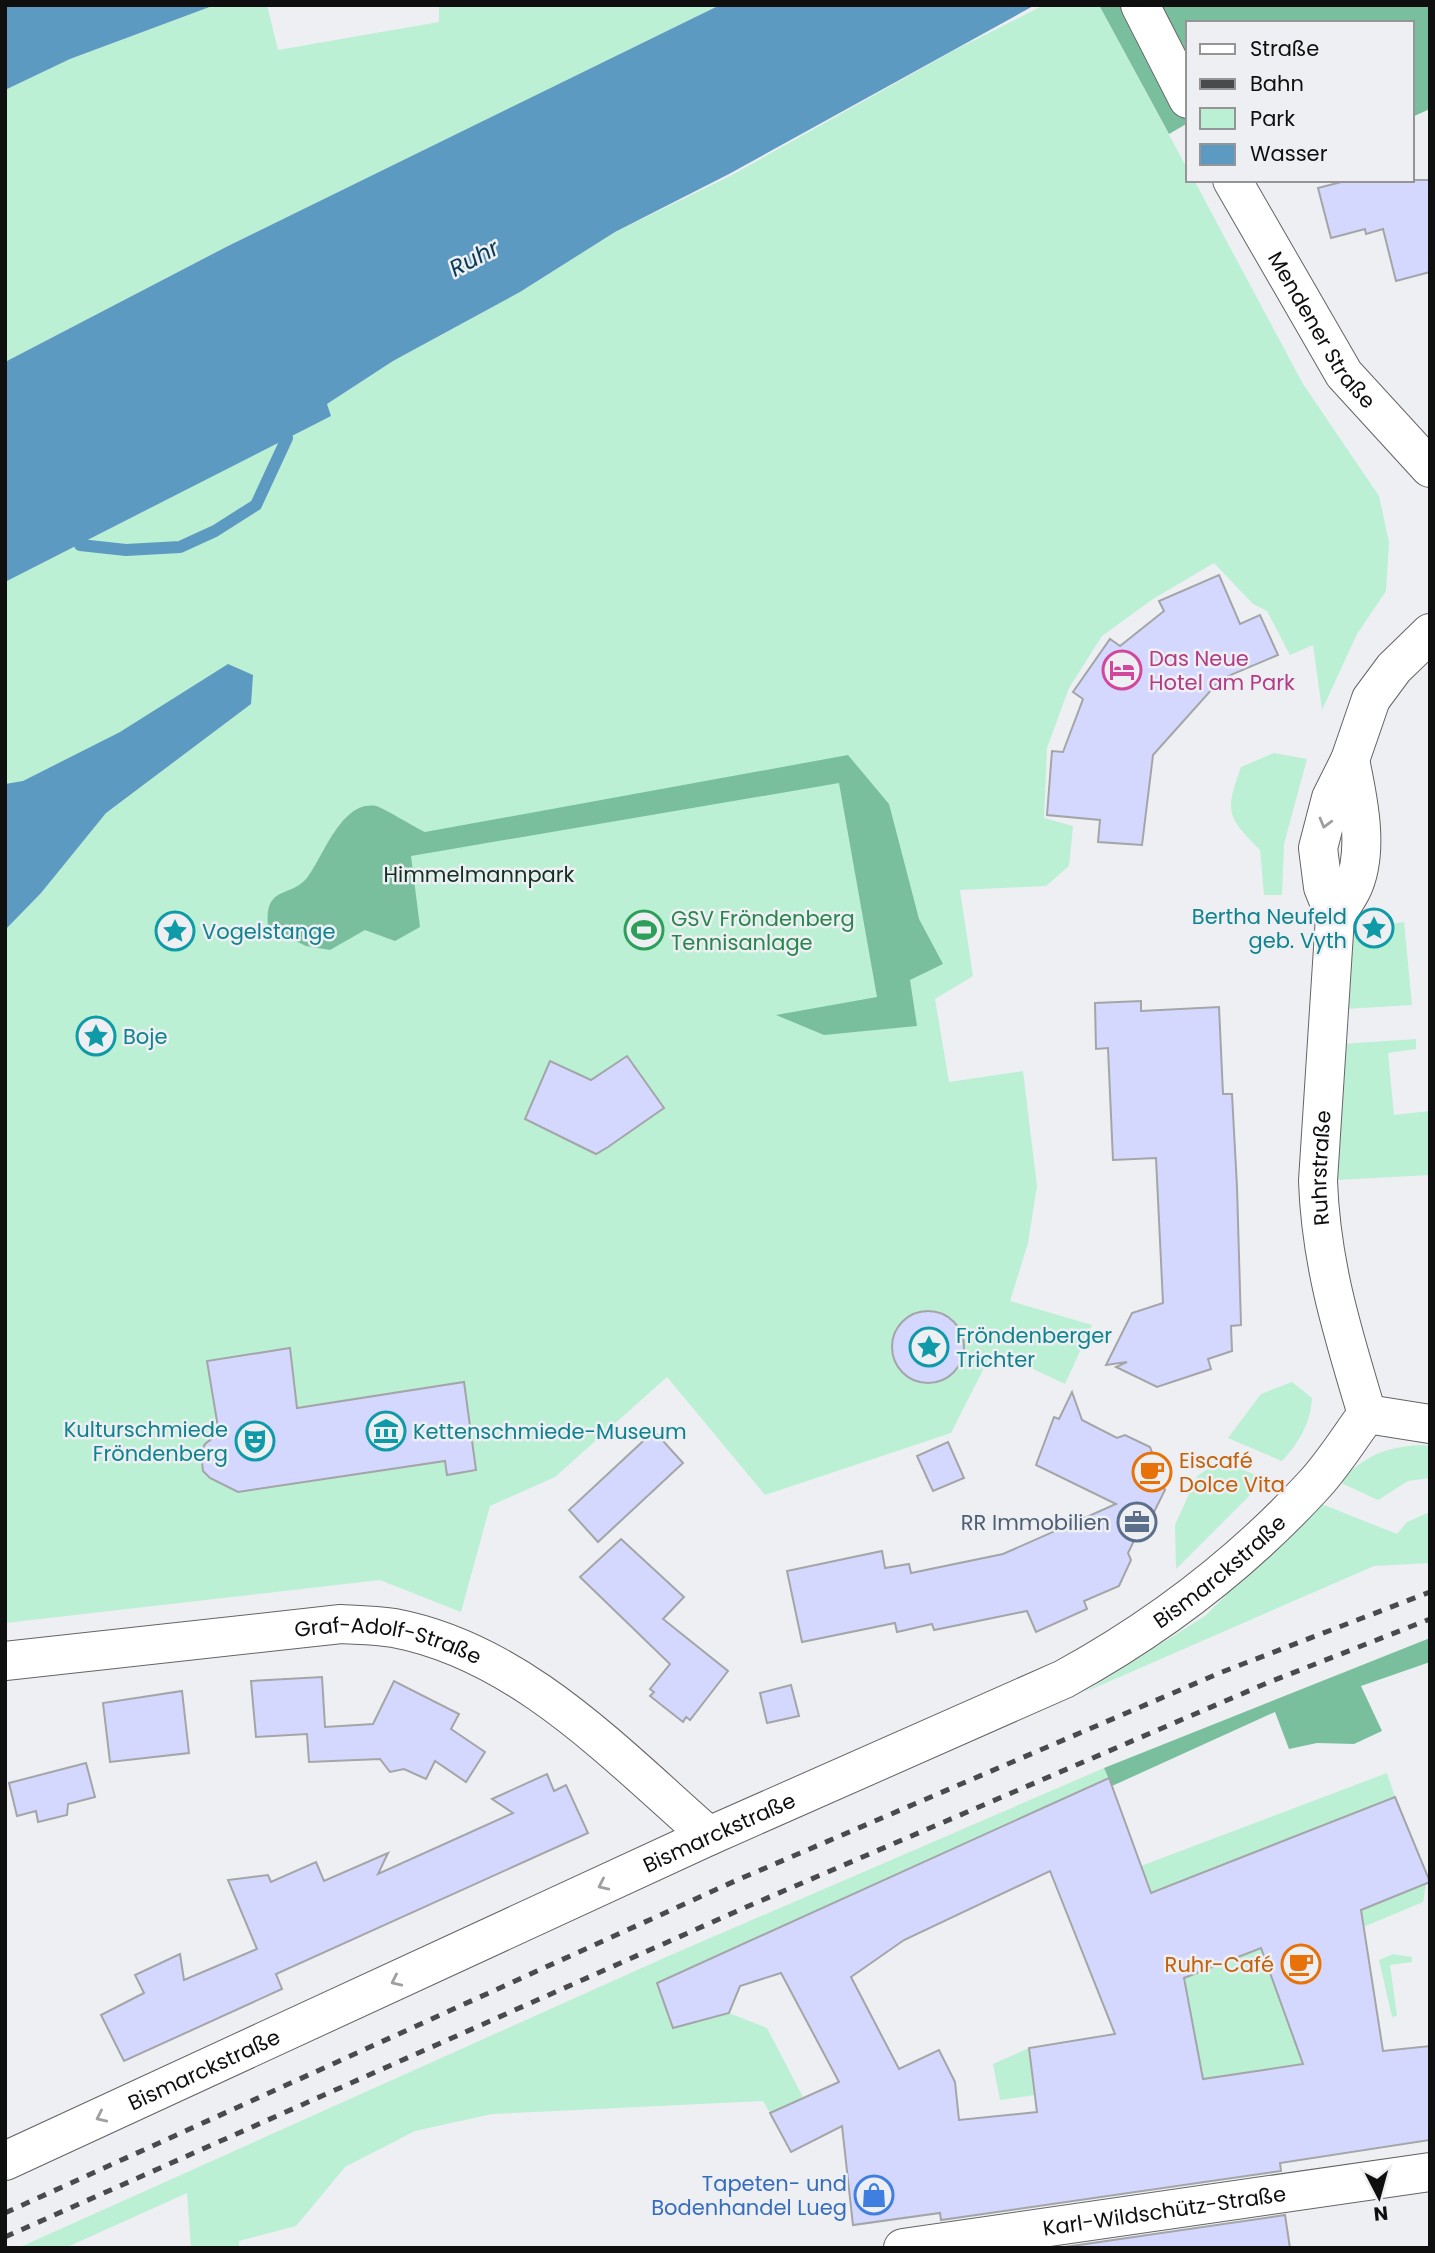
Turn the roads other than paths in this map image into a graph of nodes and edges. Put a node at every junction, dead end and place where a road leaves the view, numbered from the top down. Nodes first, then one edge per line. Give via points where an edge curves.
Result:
1 (1140, 5) edge
2 (1186, 95) edge
3 (1233, 182) edge
4 (1430, 468) edge
5 (1430, 633) edge
6 (1367, 1414) junction
7 (1430, 1424) edge
8 (5, 1661) edge
9 (709, 1836) junction
10 (5, 2161) edge
11 (1430, 2172) edge
12 (902, 2248) edge

1 - 2 street
3 - 4 street, Mendener Straße via 1344,374
5 - 6 street, Ruhrstraße via 1394,668 1371,699 1350,760 1358,802 1360,856 1353,887 1335,917 1319,1218 1330,1293
6 - 7 street
6 - 9 street, Bismarckstraße via 1314,1486 1219,1577 1158,1624 1064,1679
8 - 9 street, Graf-Adolf-Straße via 341,1624 393,1628 479,1657 555,1703
9 -> 10 street, Bismarckstraße
11 - 12 street, Karl-Wildschütz-Straße

